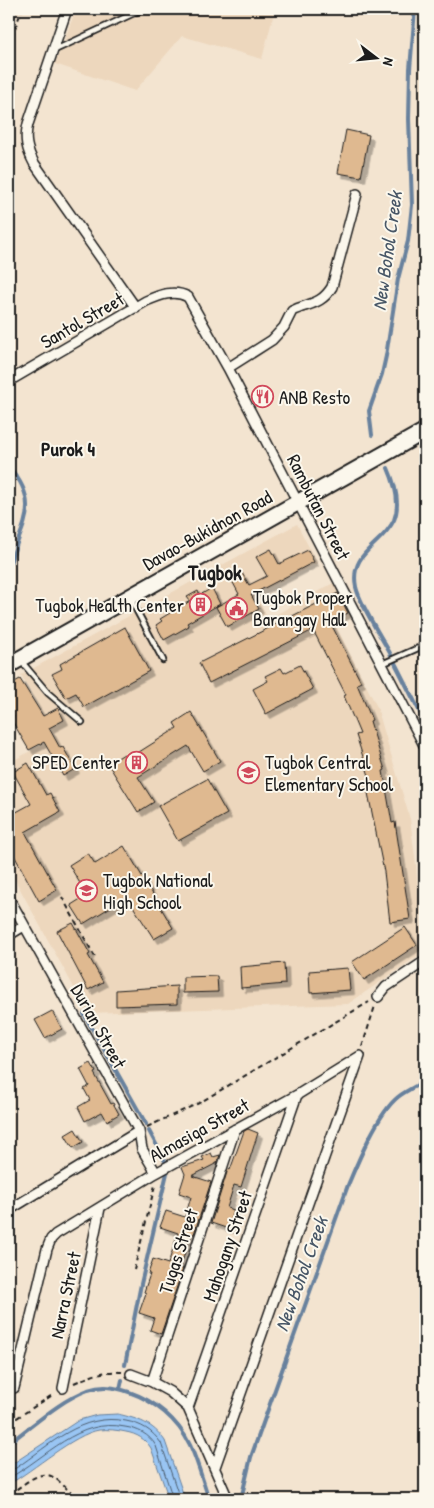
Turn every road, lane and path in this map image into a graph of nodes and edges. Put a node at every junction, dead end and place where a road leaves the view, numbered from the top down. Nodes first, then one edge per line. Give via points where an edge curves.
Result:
1 (22, 9) edge
2 (67, 9) edge
3 (143, 9) edge
4 (9, 45) edge
5 (52, 52) junction
6 (357, 194) dead end
7 (175, 293) joint
8 (136, 308) junction
9 (228, 368) junction
10 (9, 381) edge
11 (425, 431) edge
12 (298, 502) junction
13 (129, 597) junction
14 (425, 645) edge
15 (163, 660) dead end
16 (14, 662) edge
17 (382, 664) junction
18 (82, 722) dead end
19 (425, 747) edge
20 (62, 897) dead end
21 (9, 898) edge
22 (24, 926) junction
23 (9, 934) edge
24 (95, 957) dead end
25 (425, 961) edge
26 (378, 998) joint
27 (364, 1005) dead end
28 (360, 1056) junction
29 (297, 1095) junction
30 (148, 1126) dead end
31 (235, 1129) junction
32 (139, 1131) junction
33 (156, 1173) junction
34 (100, 1208) junction
35 (9, 1210) edge
36 (134, 1270) dead end
37 (131, 1374) joint
38 (152, 1382) junction
39 (14, 1388) dead end
40 (63, 1388) junction
41 (188, 1408) junction
42 (9, 1422) edge
43 (215, 1468) junction
44 (9, 1494) edge
45 (90, 1499) edge
46 (228, 1499) edge

1 - 4 path
2 - 5 street
3 - 5 lane
5 - 8 street via 28,124 26,146 34,163
6 - 9 street via 328,295 292,312 272,340
7 - 8 street, Santol Street via 157,296
7 - 9 street, Rambutan Street via 188,297
8 - 10 street, Santol Street
9 - 12 street, Rambutan Street
11 - 12 highway, Davao-Bukidnon Road
12 - 13 highway, Davao-Bukidnon Road
12 - 17 street, Rambutan Street
13 - 15 lane
13 - 16 highway, Davao-Bukidnon Road
14 - 17 lane
16 - 18 lane
17 - 19 street, Rambutan Street
20 - 24 path
21 - 22 street, Durian Street
22 - 23 street
22 - 32 street, Durian Street
25 - 26 street via 386,987
26 - 28 path
27 - 30 path via 199,1103
28 - 29 street, Almasiga Street
28 - 43 street
29 - 31 street, Almasiga Street
29 - 41 street, Mahogany Street
31 - 33 street, Almasiga Street
31 - 38 street, Tugas Street
32 - 33 street, Durian Street via 142,1149
32 - 35 street
33 - 34 street, Almasiga Street
33 - 36 path
34 - 39 street, Almasiga Street via 51,1239
34 - 40 street, Narra Street
37 - 38 street
37 - 40 path via 95,1374
38 - 41 street
40 - 42 path
41 - 43 street
43 - 46 street
44 - 45 path via 43,1475 72,1493

